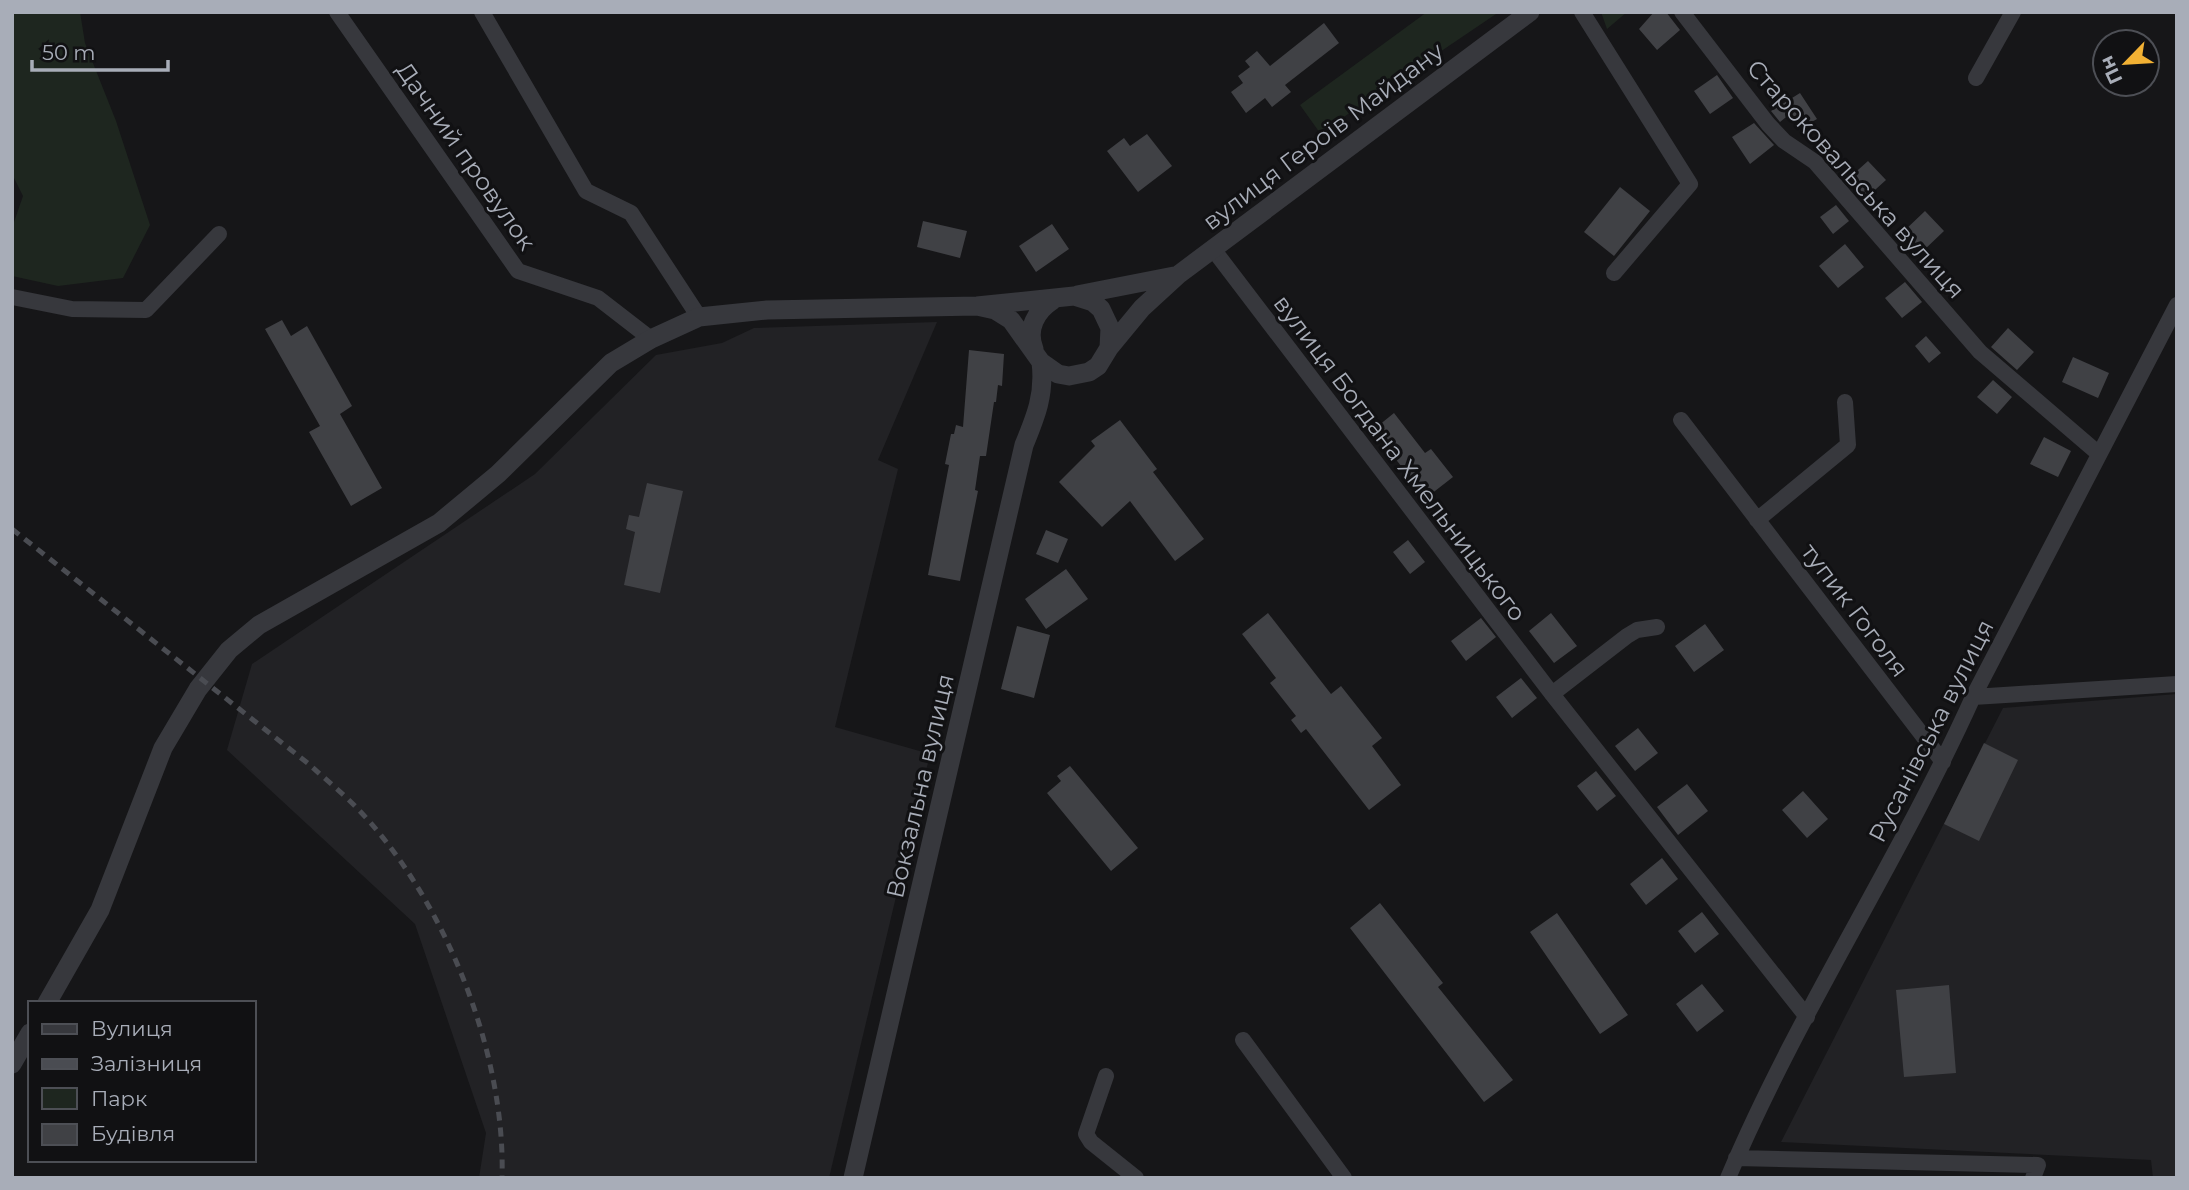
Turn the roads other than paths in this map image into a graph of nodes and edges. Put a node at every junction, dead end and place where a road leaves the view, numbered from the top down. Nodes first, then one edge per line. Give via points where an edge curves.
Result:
1 (337, 12) edge
2 (482, 12) edge
3 (1530, 12) edge
4 (1582, 12) edge
5 (1682, 12) edge
6 (2012, 12) edge
7 (1976, 78) dead end
8 (219, 234) dead end
9 (1213, 249) junction
10 (1614, 273) dead end
11 (1178, 275) junction
12 (1074, 296) junction
13 (12, 297) edge
14 (1053, 300) junction
15 (2177, 305) edge
16 (977, 306) junction
17 (699, 317) junction
18 (651, 339) junction
19 (1109, 348) junction
20 (1038, 358) junction
21 (1079, 375) junction
22 (1845, 402) dead end
23 (1040, 408) junction
24 (1681, 420) dead end
25 (2099, 454) junction
26 (1757, 520) junction
27 (1657, 627) dead end
28 (2177, 684) edge
29 (1552, 694) junction
30 (1973, 697) junction
31 (1942, 762) junction
32 (48, 1001) edge
33 (1807, 1017) junction
34 (28, 1036) edge
35 (1243, 1040) dead end
36 (12, 1064) edge
37 (1106, 1076) dead end
38 (1736, 1158) junction
39 (2036, 1171) edge
40 (853, 1178) edge
41 (1136, 1178) edge
42 (1344, 1178) edge
43 (1728, 1178) edge

1 - 18 street, Дачний провулок via 518,271 598,298
2 - 17 street via 586,191 631,213
3 - 9 street, вулиця Героїв Майдану
4 - 10 street via 1690,184
5 - 25 street, Староковальська вулиця via 1768,124 1815,162 1980,352
6 - 7 street
8 - 13 street via 146,310 72,309
9 - 11 street, вулиця Героїв Майдану
9 - 29 street, вулиця Богдана Хмельницького
11 - 12 street, вулиця Героїв Майдану
11 - 19 street, вулиця Героїв Майдану
12 - 14 street, вулиця Героїв Майдану
12 - 19 street via 1101,309 1110,328
14 - 16 street, вулиця Героїв Майдану
14 - 20 street via 1033,323 1032,344
15 - 25 street, Русанівська вулиця
16 - 17 street, вулиця Героїв Майдану via 767,310
16 - 20 street, вулиця Героїв Майдану via 1010,320
17 - 18 street, вулиця Героїв Майдану
18 - 32 street, вулиця Героїв Майдану via 611,363 498,474 439,523 259,625 229,649 198,689 163,748 100,910
19 - 21 street, вулиця Героїв Майдану via 1098,366
20 - 21 street via 1058,374
20 - 23 street, Вокзальна вулиця
21 - 23 street, Вокзальна вулиця
22 - 26 street via 1848,445
23 - 40 street, Вокзальна вулиця via 1024,445
24 - 26 street, тупик Гоголя
25 - 30 street, Русанівська вулиця
26 - 31 street, тупик Гоголя
27 - 29 street via 1627,636
28 - 30 street
29 - 33 street, вулиця Богдана Хмельницького
30 - 31 street, Русанівська вулиця
31 - 33 street, Русанівська вулиця
33 - 38 street, Русанівська вулиця
34 - 36 street
35 - 42 street
37 - 41 street via 1086,1134
38 - 39 street
38 - 43 street, Русанівська вулиця

